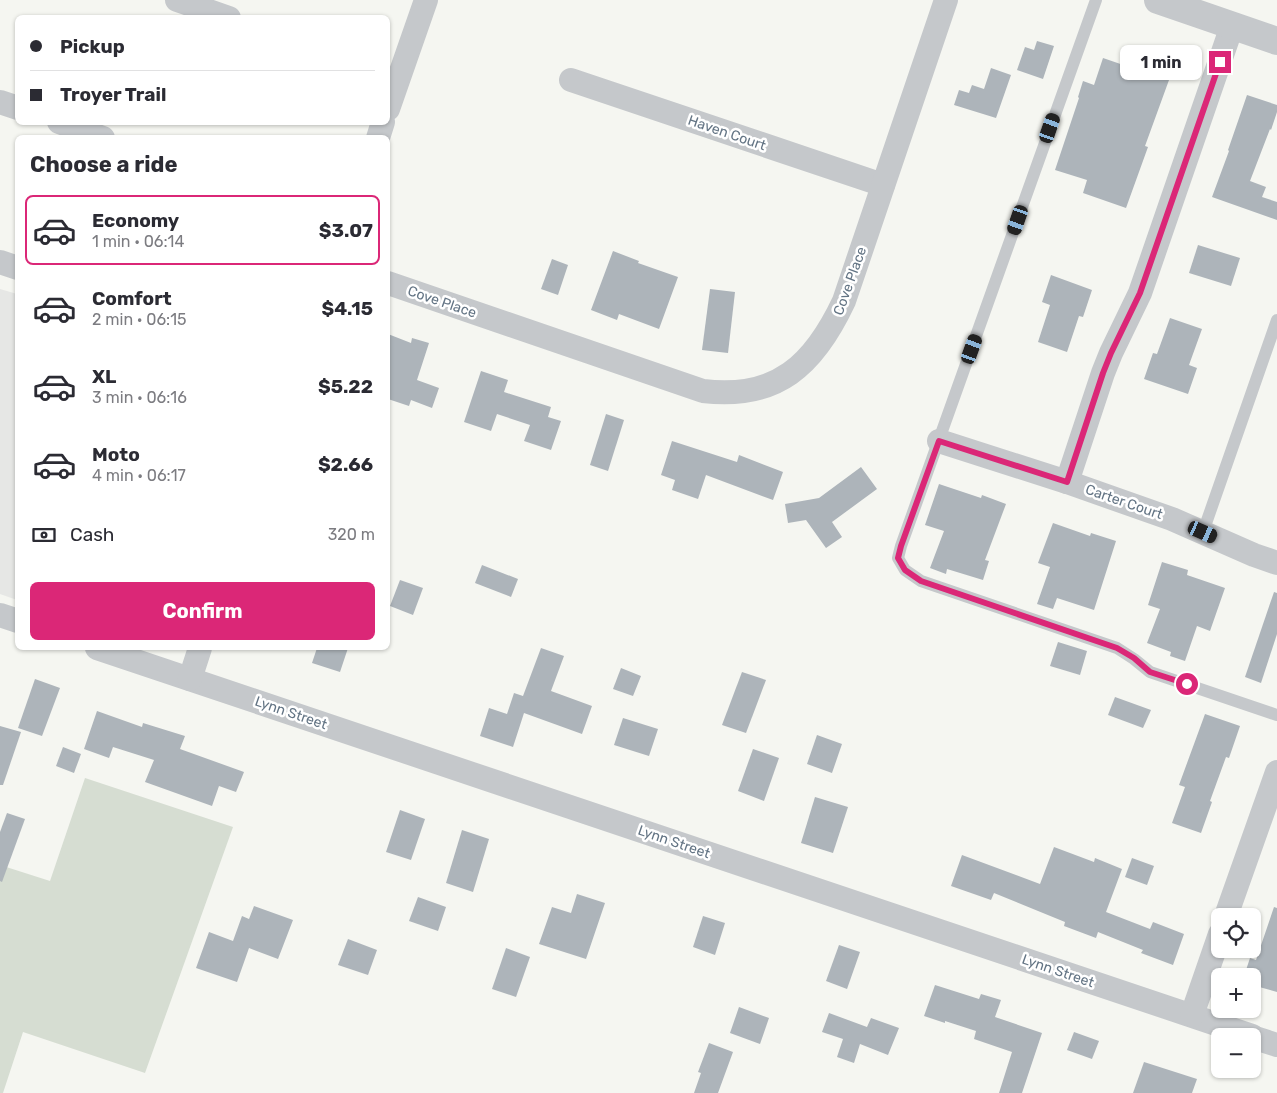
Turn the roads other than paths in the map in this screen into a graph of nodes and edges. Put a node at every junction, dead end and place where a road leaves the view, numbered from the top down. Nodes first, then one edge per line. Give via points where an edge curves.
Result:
1 (177, 0) edge
2 (426, 0) edge
3 (946, 0) edge
4 (1096, 0) edge
5 (1158, 0) edge
6 (220, 15) edge
7 (1232, 26) junction
8 (1277, 41) edge
9 (394, 73) edge
10 (571, 80) dead end
11 (390, 97) edge
12 (0, 102) edge
13 (15, 107) edge
14 (67, 125) edge
15 (95, 135) edge
16 (883, 185) junction
17 (0, 262) edge
18 (15, 267) edge
19 (390, 284) edge
20 (1277, 320) edge
21 (939, 441) junction
22 (1067, 482) junction
23 (1203, 532) junction
24 (1277, 563) edge
25 (0, 615) edge
26 (15, 620) edge
27 (103, 650) edge
28 (199, 650) edge
29 (190, 679) junction
30 (1277, 715) edge
31 (1277, 772) edge
32 (1229, 908) edge
33 (1212, 958) edge
34 (1192, 1015) junction
35 (1229, 1028) edge
36 (1261, 1039) edge
37 (1277, 1045) edge

1 - 6 street
2 - 9 street
3 - 16 street, Cove Place
4 - 21 lane
5 - 7 street
7 - 8 street
7 - 22 street via 1140,293 1103,373
9 - 11 street
10 - 16 street, Haven Court
12 - 13 street
14 - 15 street
16 - 19 street, Cove Place via 844,301 821,343 792,372 776,382 750,391 722,394 703,391
17 - 18 street
20 - 23 lane
21 - 22 street, Carter Court
21 - 30 lane via 901,546 898,558 905,570 921,581 1117,648 1150,672
22 - 23 street, Carter Court
23 - 24 street, Carter Court
25 - 26 street
27 - 29 street, Lynn Street
28 - 29 street
29 - 34 street, Lynn Street
31 - 32 street
33 - 34 street
34 - 35 street, Lynn Street
36 - 37 street, Lynn Street

